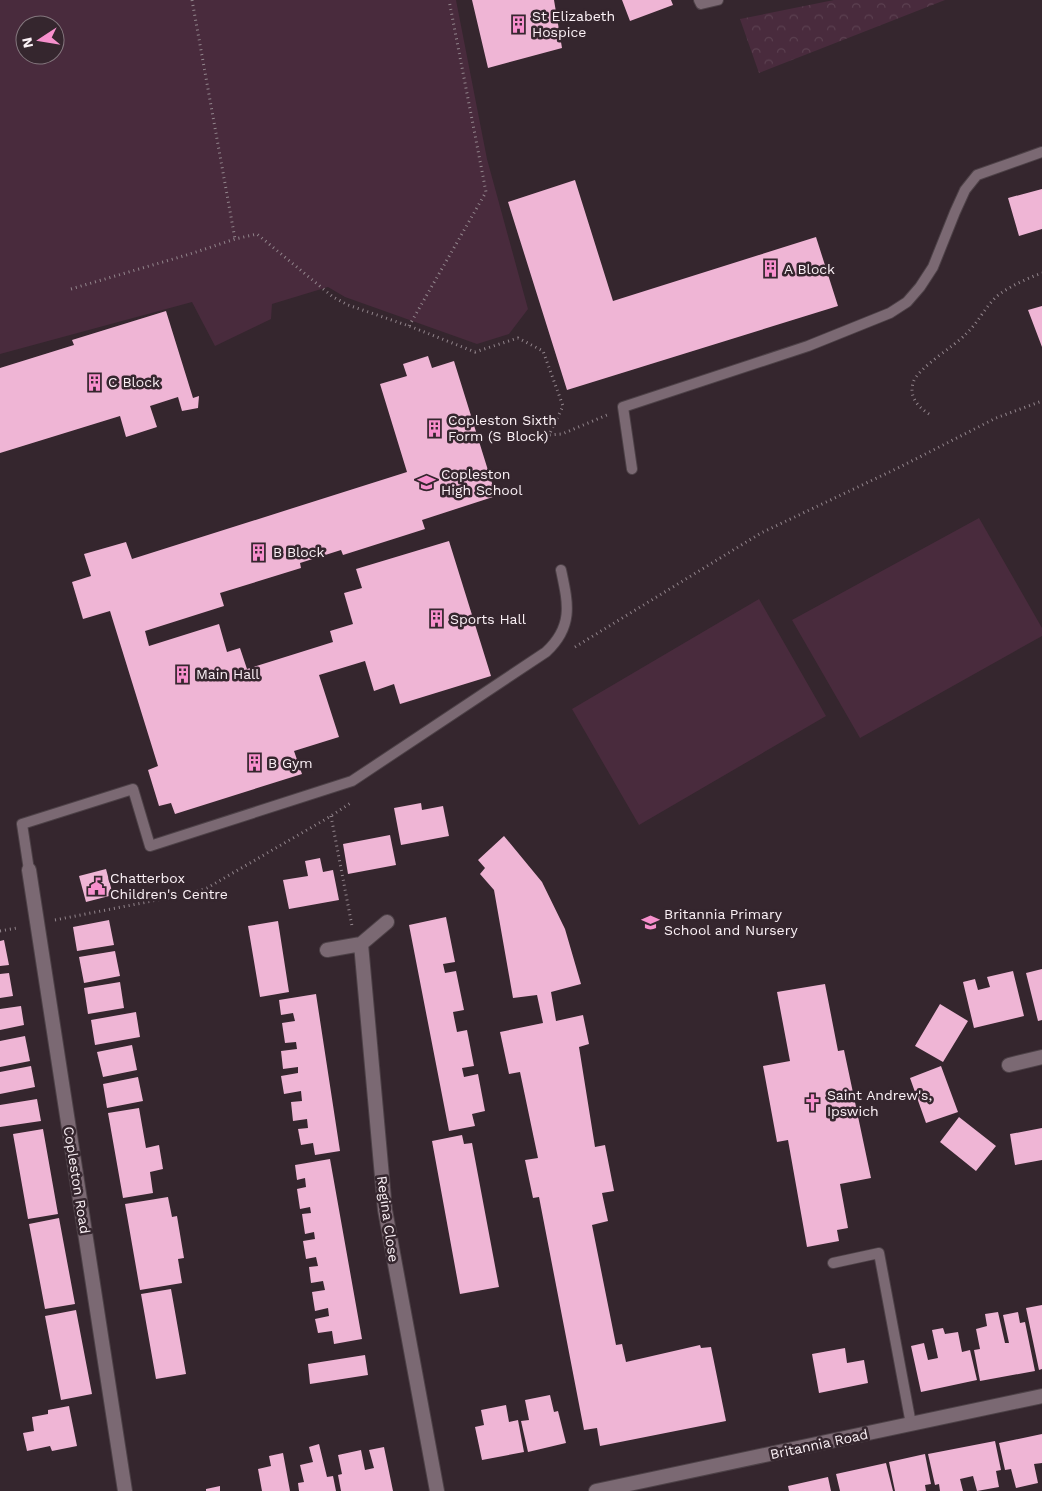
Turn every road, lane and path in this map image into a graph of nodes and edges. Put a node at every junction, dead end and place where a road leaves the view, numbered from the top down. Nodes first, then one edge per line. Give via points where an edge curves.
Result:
1 (192, 0) edge
2 (449, 0) edge
3 (699, 0) edge
4 (718, 0) edge
5 (1042, 152) edge
6 (235, 239) junction
7 (1042, 273) edge
8 (71, 289) dead end
9 (409, 326) junction
10 (623, 407) junction
11 (929, 414) dead end
12 (632, 469) dead end
13 (561, 570) dead end
14 (331, 816) dead end
15 (29, 870) joint
16 (387, 922) dead end
17 (361, 944) junction
18 (327, 950) dead end
19 (1042, 1057) edge
20 (1009, 1065) dead end
21 (833, 1263) dead end
22 (1042, 1396) edge
23 (912, 1424) junction
24 (125, 1491) edge
25 (437, 1491) edge
26 (596, 1491) edge

1 - 6 path
2 - 9 path via 486,192
3 - 4 lane via 701,4
5 - 10 lane via 977,175 961,197 933,267 907,302 890,314 808,346
6 - 8 path
6 - 9 path via 257,234 333,297
7 - 11 path via 999,294 967,334 919,373 913,382 913,396 919,407
9 - 10 path via 475,352 518,338 543,351 563,406 549,436 562,434
10 - 12 lane
13 - 15 lane via 568,602 567,620 556,643 352,781 150,846 133,789 22,824
14 - 17 path via 351,923
15 - 24 street, Copleston Road
16 - 17 street
17 - 18 street
17 - 25 street, Regina Close via 385,1210
19 - 20 street
21 - 23 lane via 879,1253
22 - 23 street, Britannia Road
23 - 26 street, Britannia Road

